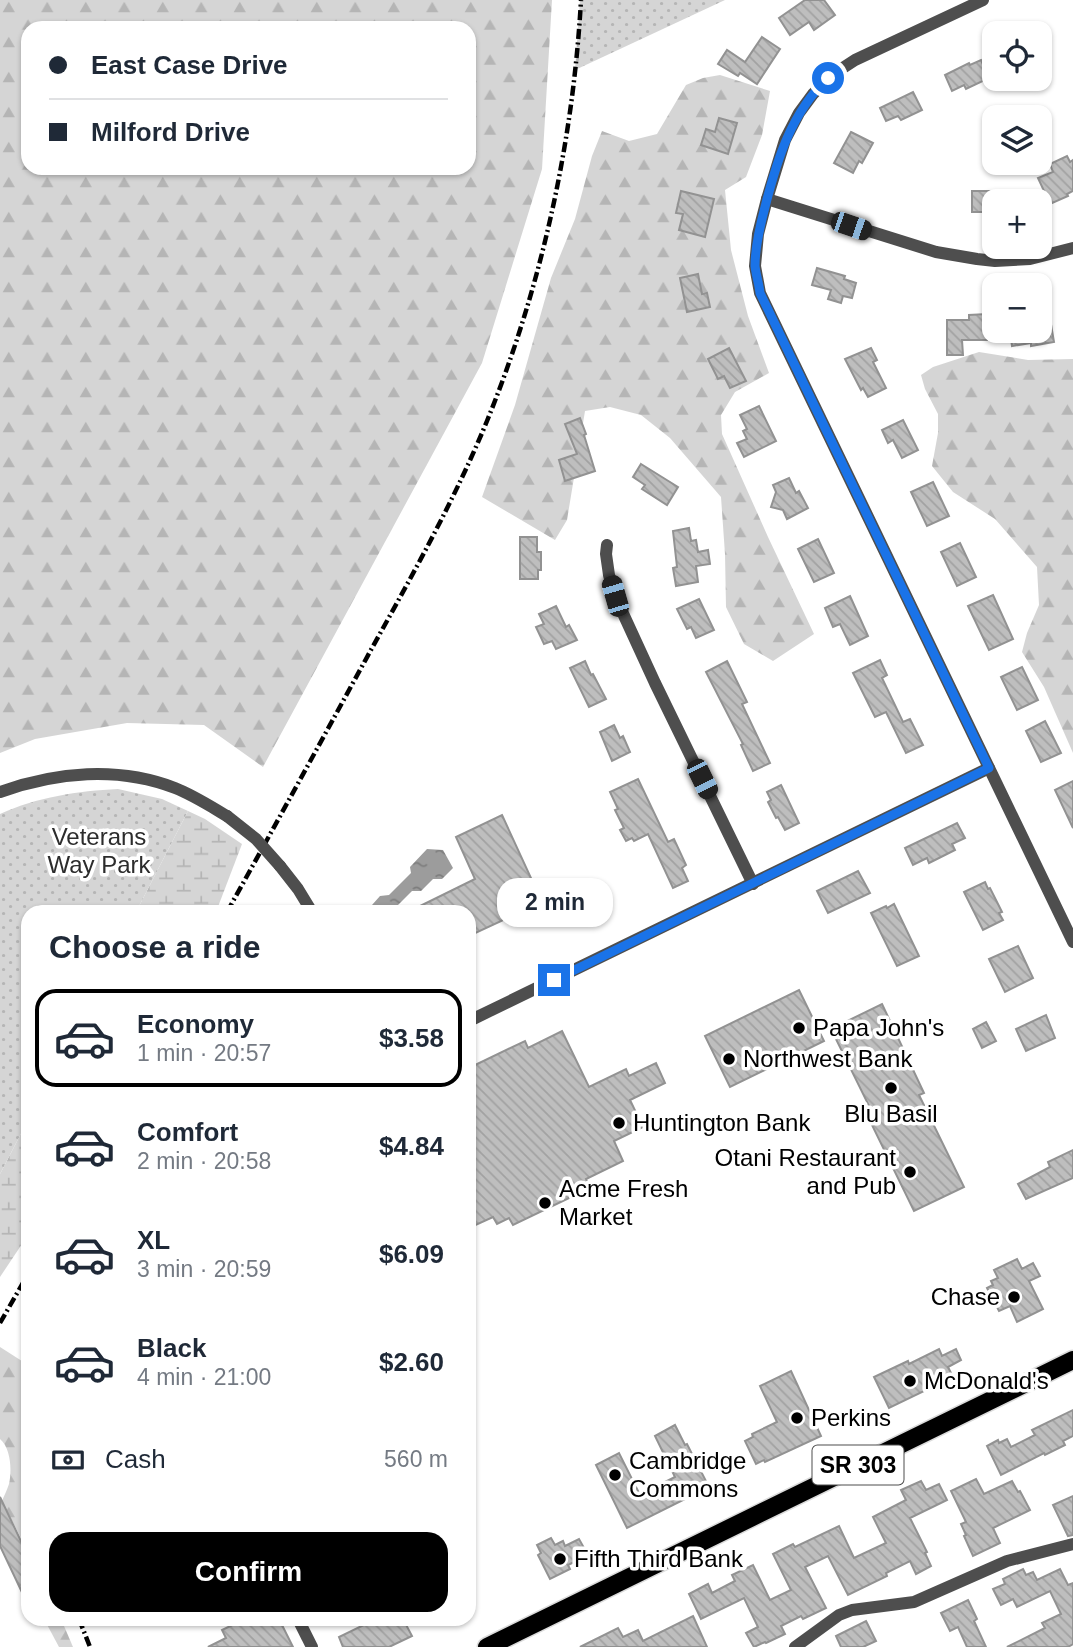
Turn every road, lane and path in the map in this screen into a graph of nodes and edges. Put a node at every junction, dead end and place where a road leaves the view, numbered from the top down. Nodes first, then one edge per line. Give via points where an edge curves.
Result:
1 (983, 0) edge
2 (767, 199) junction
3 (1073, 248) edge
4 (607, 545) dead end
5 (989, 768) junction
6 (0, 792) edge
7 (753, 884) junction
8 (308, 905) edge
9 (1073, 942) edge
10 (476, 1018) edge
11 (1073, 1360) edge
12 (1073, 1544) edge
13 (302, 1626) edge
14 (312, 1647) edge
15 (487, 1647) edge
16 (795, 1647) edge

1 - 2 street via 855,60 828,78 788,134
2 - 3 street via 936,252 977,259 1030,259
2 - 5 street via 755,266 760,293
4 - 7 street via 615,596
5 - 7 street
5 - 9 street
6 - 8 street, bridge via 43,779 88,774 173,787 227,816 256,839
7 - 10 street
11 - 15 main road, SR 303
12 - 16 street via 1007,1561 914,1602 852,1610
13 - 14 street

